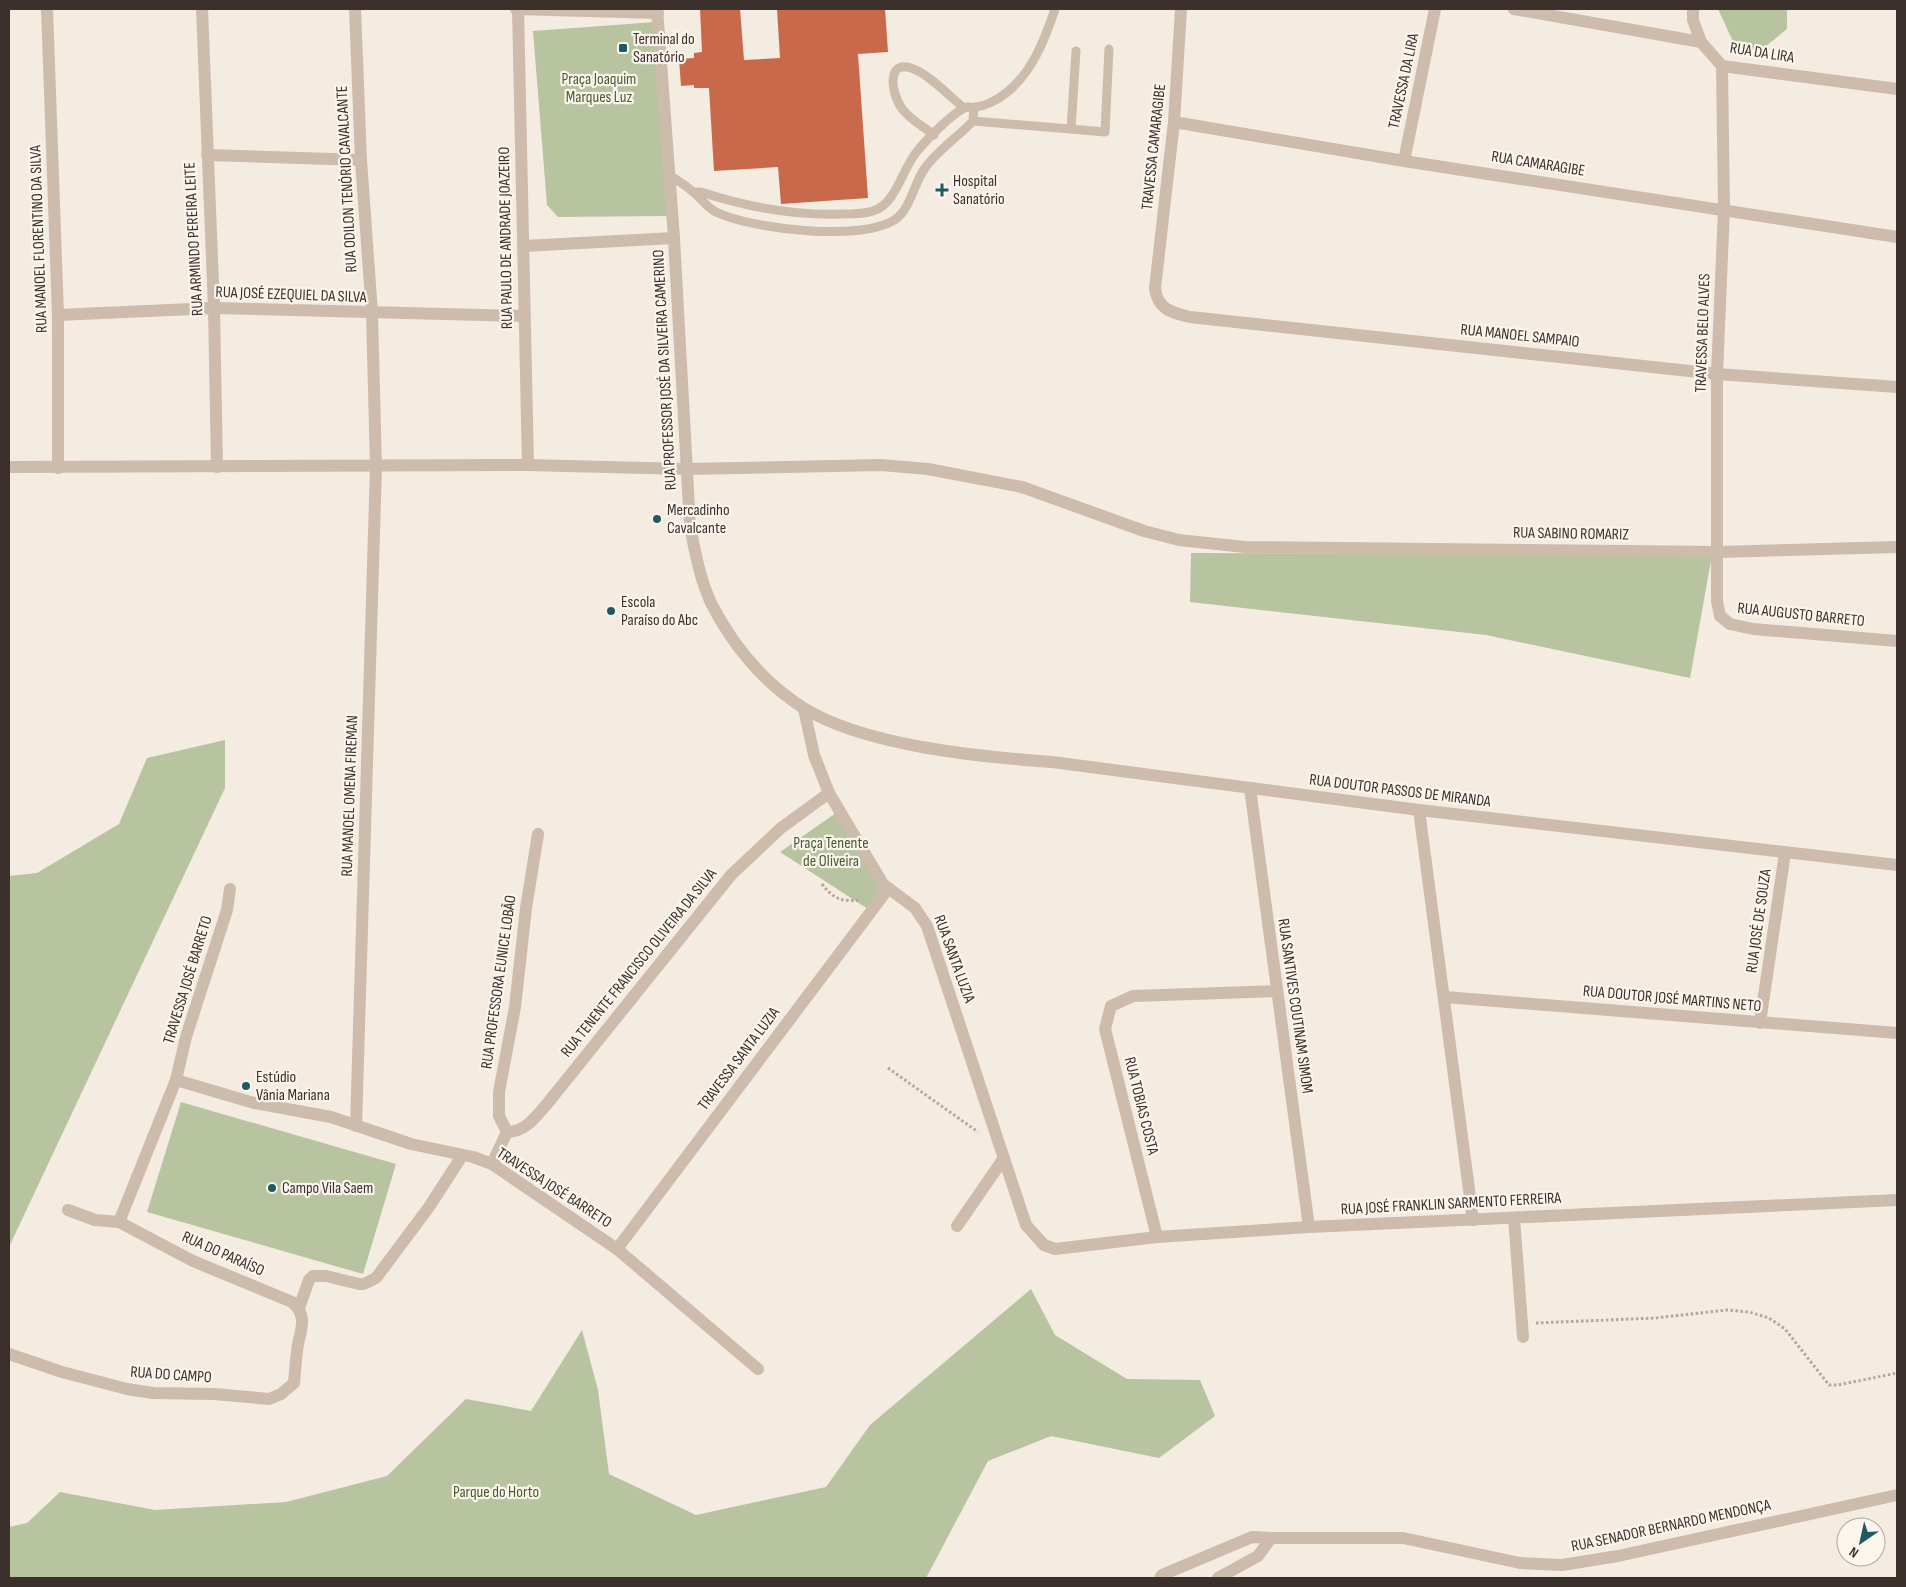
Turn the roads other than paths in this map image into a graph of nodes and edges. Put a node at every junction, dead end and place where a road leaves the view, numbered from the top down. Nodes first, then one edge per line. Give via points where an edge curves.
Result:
1 (47, 9) edge
2 (202, 9) edge
3 (355, 9) edge
4 (517, 9) edge
5 (1055, 9) edge
6 (1181, 9) edge
7 (1435, 9) edge
8 (1514, 9) edge
9 (1693, 9) edge
10 (658, 11) edge
11 (1701, 42) junction
12 (1109, 49) dead end
13 (1076, 51) dead end
14 (1722, 66) junction
15 (1897, 89) edge
16 (964, 108) junction
17 (974, 108) junction
18 (973, 121) junction
19 (1174, 122) junction
20 (1072, 129) junction
21 (934, 135) junction
22 (207, 155) junction
23 (361, 160) junction
24 (1404, 160) junction
25 (668, 174) junction
26 (694, 192) junction
27 (1724, 209) junction
28 (1897, 237) edge
29 (674, 238) junction
30 (524, 246) junction
31 (1155, 288) joint
32 (214, 308) junction
33 (372, 314) junction
34 (58, 315) junction
35 (524, 316) junction
36 (1717, 374) junction
37 (1897, 387) edge
38 (528, 466) junction
39 (9, 467) edge
40 (217, 467) junction
41 (376, 467) junction
42 (58, 468) junction
43 (686, 469) junction
44 (1897, 547) edge
45 (1719, 552) junction
46 (1717, 601) joint
47 (1897, 642) edge
48 (804, 709) junction
49 (901, 742) joint
50 (1250, 788) junction
51 (829, 793) junction
52 (1419, 810) junction
53 (538, 834) dead end
54 (1785, 852) junction
55 (1897, 865) edge
56 (230, 889) dead end
57 (885, 894) junction
58 (1276, 990) junction
59 (1445, 997) junction
60 (1760, 1023) junction
61 (1897, 1033) edge
62 (176, 1080) junction
63 (356, 1126) junction
64 (508, 1132) junction
65 (1003, 1153) junction
66 (462, 1156) junction
67 (492, 1164) junction
68 (1897, 1200) edge
69 (68, 1210) dead end
70 (1023, 1217) joint
71 (1514, 1218) junction
72 (1473, 1220) junction
73 (119, 1222) junction
74 (957, 1226) dead end
75 (1309, 1227) junction
76 (1157, 1237) junction
77 (617, 1249) junction
78 (299, 1308) junction
79 (1523, 1337) dead end
80 (9, 1354) edge
81 (758, 1369) dead end
82 (1897, 1495) edge
83 (1271, 1538) junction
84 (1160, 1578) edge
85 (1218, 1578) edge

1 - 34 street, RUA MANOEL FLORENTINO DA SILVA
2 - 22 street, RUA ARMINDO PEREIRA LEITE
3 - 23 street, RUA ODILON TENÓRIO CAVALCANTE
4 - 10 street
4 - 30 street, RUA PAULO DE ANDRADE JOAZEIRO
5 - 17 lane via 1036,56 1022,75 1007,93
6 - 19 street, TRAVESSA CAMARAGIBE
7 - 24 street, TRAVESSA DA LIRA
8 - 11 street
9 - 11 street via 1693,20
10 - 25 street, RUA PROFESSOR JOSÉ DA SILVEIRA CAMERINO
11 - 14 street, RUA DA LIRA
12 - 20 lane via 1105,132
13 - 20 lane
14 - 15 street, RUA DA LIRA
14 - 27 street, TRAVESSA BELO ALVES
16 - 17 lane
16 - 21 lane
16 - 21 lane via 917,71 897,70 892,76 896,99 904,112
17 - 18 lane
18 - 20 lane
18 - 26 lane via 930,160 902,214 879,227 808,231 781,228 716,212
19 - 24 street, RUA CAMARAGIBE
19 - 31 street, TRAVESSA CAMARAGIBE
21 - 26 lane via 910,160 888,204 873,211 808,215
22 - 23 street
22 - 32 street, RUA ARMINDO PEREIRA LEITE
23 - 33 street, RUA ODILON TENÓRIO CAVALCANTE
24 - 27 street, RUA CAMARAGIBE
25 - 26 lane
25 - 29 street, RUA PROFESSOR JOSÉ DA SILVEIRA CAMERINO
27 - 28 street, RUA CAMARAGIBE
27 - 36 street, TRAVESSA BELO ALVES
29 - 30 street
29 - 43 street, RUA PROFESSOR JOSÉ DA SILVEIRA CAMERINO
30 - 35 street, RUA PAULO DE ANDRADE JOAZEIRO
31 - 36 street, RUA MANOEL SAMPAIO via 1160,305 1190,318
32 - 33 street, RUA JOSÉ EZEQUIEL DA SILVA
32 - 34 street, RUA JOSÉ EZEQUIEL DA SILVA
32 - 40 street, RUA ARMINDO PEREIRA LEITE
33 - 35 street, RUA JOSÉ EZEQUIEL DA SILVA
33 - 41 street, RUA ODILON TENÓRIO CAVALCANTE
34 - 42 street, RUA MANOEL FLORENTINO DA SILVA
35 - 38 street, RUA PAULO DE ANDRADE JOAZEIRO
36 - 37 street, RUA MANOEL SAMPAIO
36 - 45 street, TRAVESSA BELO ALVES
38 - 41 street, RUA SABINO ROMARIZ
38 - 43 street, RUA SABINO ROMARIZ
39 - 42 street, RUA SABINO ROMARIZ
40 - 41 street, RUA SABINO ROMARIZ
40 - 42 street, RUA SABINO ROMARIZ
41 - 63 street, RUA MANOEL OMENA FIREMAN
43 - 45 street, RUA SABINO ROMARIZ via 881,465 928,469 1022,487 1144,531 1179,540 1245,547
43 - 48 street, RUA PROFESSOR JOSÉ DA SILVEIRA CAMERINO via 690,526 698,568 712,603 760,674
44 - 45 street, RUA SABINO ROMARIZ
45 - 46 street, TRAVESSA BELO ALVES
46 - 47 street, RUA AUGUSTO BARRETO via 1720,616 1730,624
48 - 49 street, RUA PROFESSOR JOSÉ DA SILVEIRA CAMERINO via 857,731
48 - 51 street, RUA SANTA LUZIA via 814,755
49 - 50 street, RUA DOUTOR PASSOS DE MIRANDA via 969,754
50 - 52 street, RUA DOUTOR PASSOS DE MIRANDA
50 - 58 street, RUA SANTIVES COUTINAM SIMOM
51 - 57 street, RUA SANTA LUZIA
51 - 64 street, RUA TENENTE FRANCISCO OLIVEIRA DA SILVA via 781,828 731,875 548,1104 529,1124
52 - 54 street, RUA DOUTOR PASSOS DE MIRANDA
52 - 59 street
53 - 64 street, RUA PROFESSORA EUNICE LOBÃO via 515,1007 498,1092 499,1116
54 - 55 street, RUA DOUTOR PASSOS DE MIRANDA
54 - 60 street, RUA JOSÉ DE SOUZA
56 - 62 street, TRAVESSA JOSÉ BARRETO via 227,910 202,984
57 - 65 street, RUA SANTA LUZIA via 915,908 928,926
57 - 77 street, TRAVESSA SANTA LUZIA
58 - 75 street, RUA SANTIVES COUTINAM SIMOM
58 - 76 street, RUA TOBIAS COSTA via 1133,996 1111,1006 1105,1029
59 - 60 street, RUA DOUTOR JOSÉ MARTINS NETO
59 - 72 street
60 - 61 street, RUA DOUTOR JOSÉ MARTINS NETO
62 - 63 street, TRAVESSA JOSÉ BARRETO via 254,1103 331,1117
62 - 73 street, TRAVESSA JOSÉ BARRETO
63 - 66 street, TRAVESSA JOSÉ BARRETO via 410,1144
64 - 67 street
65 - 70 street, RUA SANTA LUZIA
65 - 74 street
66 - 67 street, TRAVESSA JOSÉ BARRETO
66 - 78 street via 376,1278 359,1284 313,1276
67 - 77 street, TRAVESSA JOSÉ BARRETO
68 - 71 street, RUA JOSÉ FRANKLIN SARMENTO FERREIRA
69 - 73 street, RUA DO PARAÍSO via 95,1220
70 - 76 street, RUA JOSÉ FRANKLIN SARMENTO FERREIRA via 1034,1237 1055,1249
71 - 72 street, RUA JOSÉ FRANKLIN SARMENTO FERREIRA
71 - 79 street
72 - 75 street, RUA JOSÉ FRANKLIN SARMENTO FERREIRA
73 - 78 street, RUA DO PARAÍSO via 193,1261 280,1296
75 - 76 street, RUA JOSÉ FRANKLIN SARMENTO FERREIRA
77 - 81 street, TRAVESSA JOSÉ BARRETO
78 - 80 street, RUA DO CAMPO via 303,1326 294,1384 269,1399 126,1389
82 - 83 street, RUA SENADOR BERNARDO MENDONÇA via 1618,1556 1562,1564 1520,1563 1403,1538
83 - 84 street, RUA SENADOR BERNARDO MENDONÇA via 1252,1536
83 - 85 street via 1258,1556

